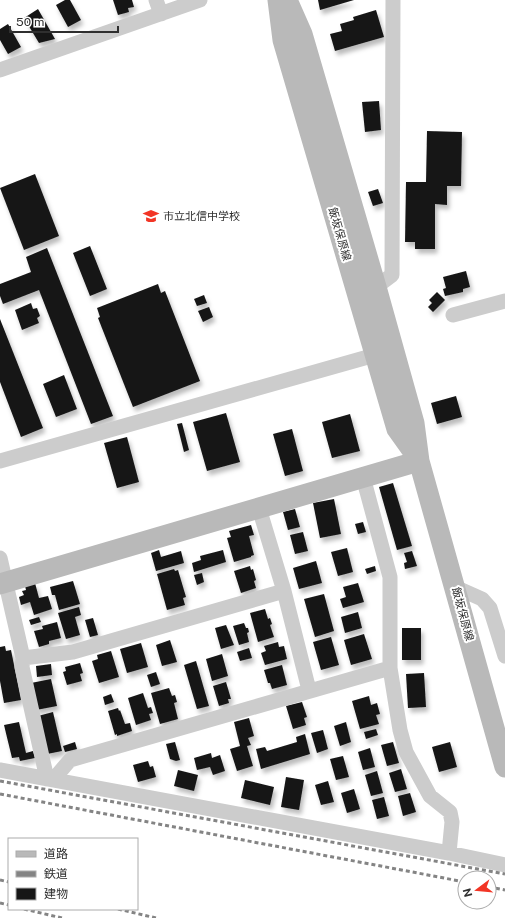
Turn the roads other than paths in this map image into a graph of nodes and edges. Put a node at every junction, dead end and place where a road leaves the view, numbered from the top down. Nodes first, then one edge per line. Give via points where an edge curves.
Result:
1 (200, 0) edge
2 (278, 0) edge
3 (287, 0) edge
4 (393, 0) edge
5 (158, 7) edge
6 (0, 70) edge
7 (376, 287) junction
8 (505, 301) edge
9 (453, 315) dead end
10 (375, 355) junction
11 (0, 461) edge
12 (419, 461) junction
13 (363, 477) junction
14 (259, 508) junction
15 (0, 558) edge
16 (3, 583) edge
17 (455, 587) junction
18 (284, 591) junction
19 (505, 656) edge
20 (23, 658) junction
21 (390, 668) junction
22 (309, 690) junction
23 (505, 768) edge
24 (0, 770) edge
25 (50, 780) junction
26 (449, 853) junction
27 (505, 865) edge

1 - 5 street
2 - 10 main road, 飯坂保原線 via 283,40
3 - 7 main road, 飯坂保原線 via 302,34
4 - 7 street via 392,275
5 - 6 street
7 - 12 main road, 飯坂保原線 via 414,423
8 - 9 street
10 - 11 street
10 - 12 main road, 飯坂保原線 via 397,429
12 - 13 main road
12 - 17 main road, 飯坂保原線
13 - 14 main road
13 - 21 street via 390,577
14 - 16 main road
14 - 18 street
15 - 16 street
16 - 20 street
17 - 19 street via 482,599 490,608
17 - 23 main road, 飯坂保原線
18 - 20 street via 73,652
18 - 22 street
20 - 25 street via 22,667
21 - 22 street
21 - 26 street via 406,752 430,796 450,812 452,822
22 - 25 street via 70,760
24 - 25 street
25 - 26 street
26 - 27 street

